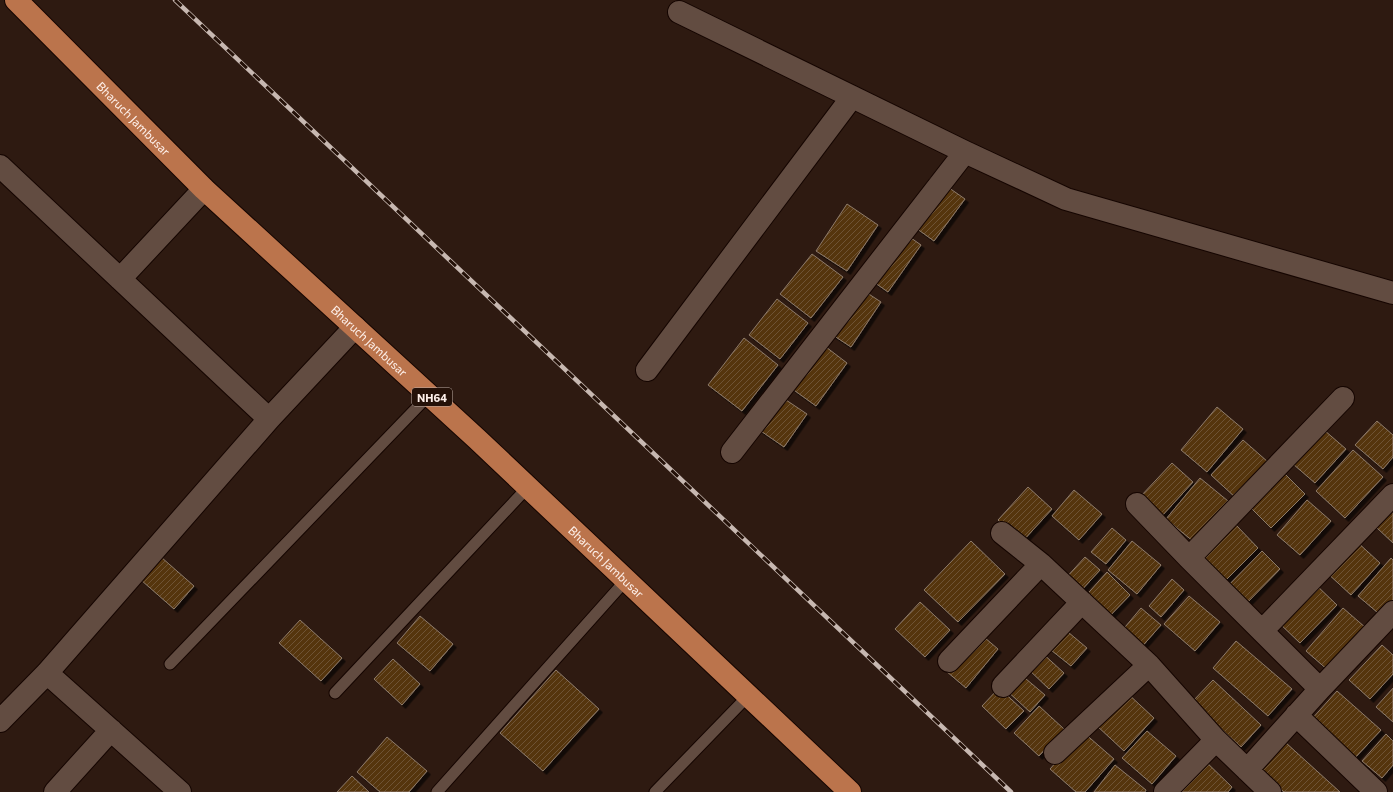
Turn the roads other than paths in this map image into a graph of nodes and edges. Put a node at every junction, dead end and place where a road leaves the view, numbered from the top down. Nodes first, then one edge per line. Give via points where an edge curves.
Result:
1 (16, 0) edge
2 (679, 12) dead end
3 (852, 97) junction
4 (965, 152) junction
5 (0, 166) edge
6 (204, 189) junction
7 (120, 279) junction
8 (1393, 293) edge
9 (355, 327) junction
10 (647, 370) dead end
11 (429, 395) junction
12 (1343, 398) dead end
13 (269, 419) junction
14 (732, 452) dead end
15 (528, 488) junction
16 (1393, 495) edge
17 (1137, 504) dead end
18 (1002, 533) dead end
19 (1189, 558) junction
20 (1041, 564) junction
21 (626, 580) junction
22 (1082, 602) junction
23 (1389, 624) edge
24 (1262, 631) junction
25 (949, 661) dead end
26 (170, 664) dead end
27 (1149, 665) junction
28 (47, 673) junction
29 (1003, 686) dead end
30 (1320, 689) junction
31 (335, 694) dead end
32 (748, 696) junction
33 (1296, 715) junction
34 (0, 721) edge
35 (110, 730) junction
36 (1216, 740) junction
37 (1055, 753) dead end
38 (1247, 770) junction
39 (56, 792) edge
40 (180, 792) edge
41 (437, 792) edge
42 (655, 792) edge
43 (850, 792) edge
44 (1165, 792) edge
45 (1270, 792) edge
46 (1376, 792) edge

1 - 6 highway, Bharuch Jambusar / NH64
2 - 3 street
3 - 4 street
3 - 10 street
4 - 8 street via 1066,199
4 - 14 street
5 - 7 street
6 - 7 street
6 - 9 highway, Bharuch Jambusar / NH64
7 - 13 street
9 - 11 highway, Bharuch Jambusar / NH64
9 - 13 street
11 - 15 highway, Bharuch Jambusar / NH64
11 - 26 lane
12 - 19 street
13 - 28 street
15 - 21 highway, Bharuch Jambusar / NH64
15 - 31 lane
16 - 24 street
17 - 19 street
18 - 20 street
19 - 24 street
20 - 22 street
20 - 25 street
21 - 32 highway, Bharuch Jambusar / NH64
21 - 41 lane
22 - 27 street
22 - 29 street
23 - 30 street
24 - 30 street
27 - 36 street
27 - 37 street
28 - 34 street
28 - 35 street
30 - 33 street
32 - 42 lane
32 - 43 highway, Bharuch Jambusar / NH64
33 - 38 street
33 - 46 street
35 - 39 street
35 - 40 street
36 - 38 street
36 - 44 street
38 - 45 street

